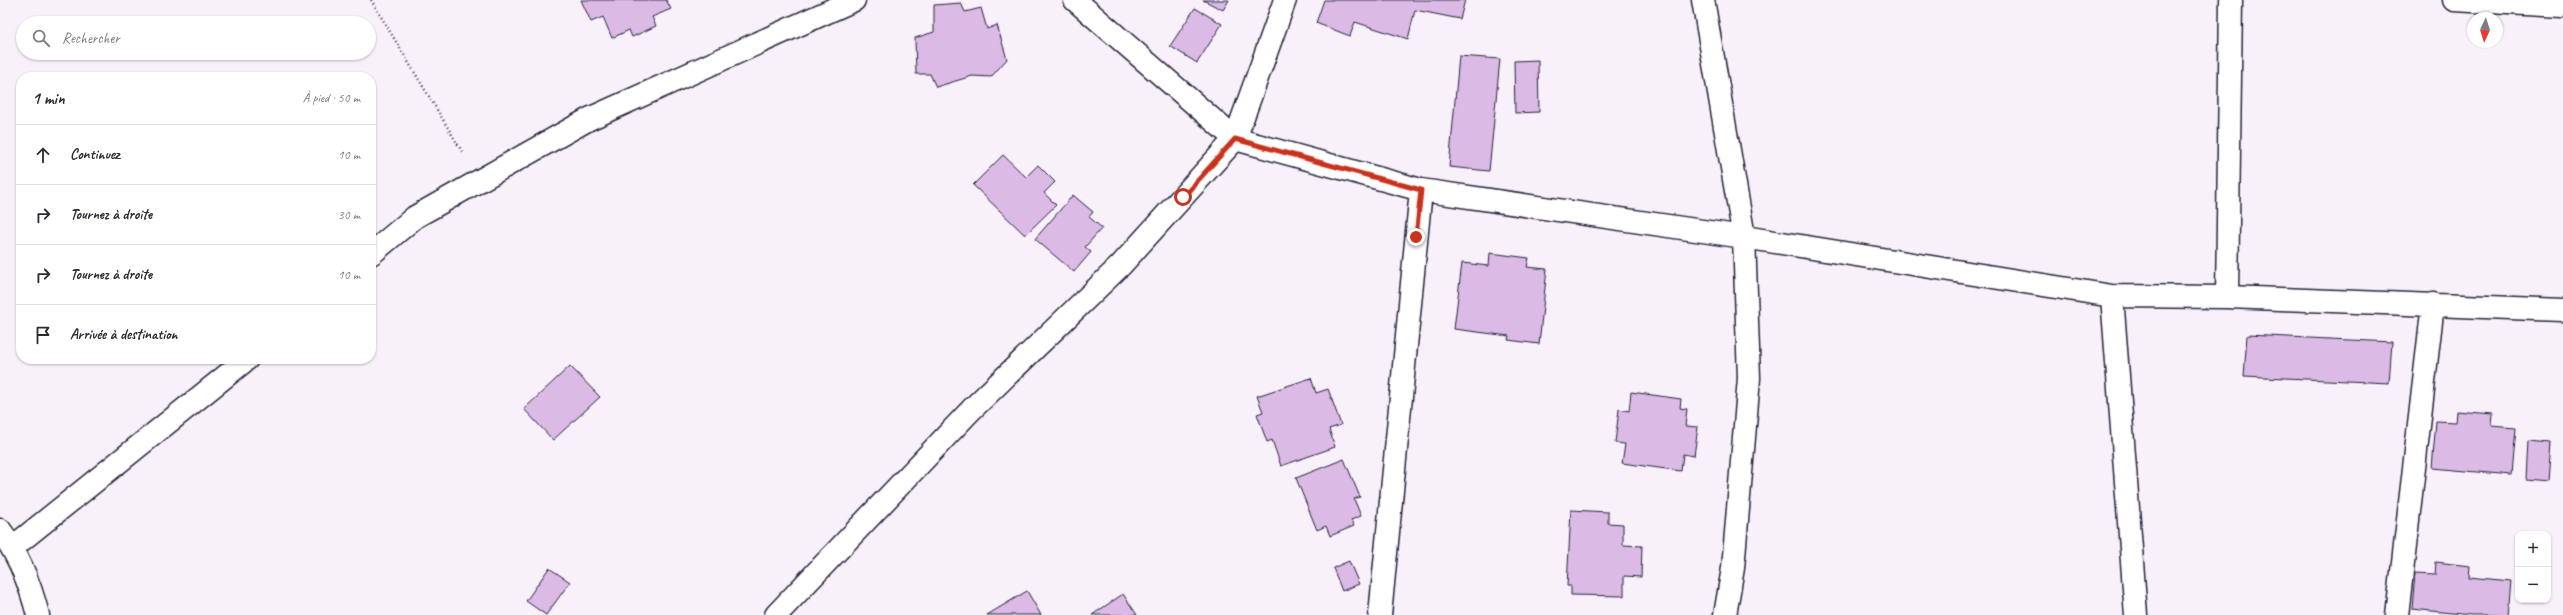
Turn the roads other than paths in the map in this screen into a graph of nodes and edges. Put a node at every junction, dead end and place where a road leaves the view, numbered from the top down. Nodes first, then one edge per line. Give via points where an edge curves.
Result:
1 (854, 0) edge
2 (1075, 0) edge
3 (1285, 0) edge
4 (1703, 0) edge
5 (2231, 0) edge
6 (2454, 0) edge
7 (2563, 6) edge
8 (1235, 139) junction
9 (1421, 190) junction
10 (1744, 237) junction
11 (376, 250) edge
12 (2112, 296) junction
13 (2227, 297) junction
14 (2433, 304) junction
15 (2563, 310) edge
16 (241, 364) edge
17 (0, 530) edge
18 (13, 547) junction
19 (38, 615) edge
20 (776, 615) edge
21 (1380, 615) edge
22 (1725, 615) edge
23 (2136, 615) edge
24 (2397, 615) edge

1 - 11 street via 589,119 415,217
2 - 8 street
3 - 8 street
4 - 10 street
5 - 13 street
6 - 7 street
8 - 9 street
8 - 20 street via 1121,265 972,409
9 - 10 street
9 - 21 street
10 - 12 street
10 - 22 street via 1749,378 1733,568
12 - 13 street
12 - 23 street
13 - 14 street
14 - 15 street
14 - 24 street
16 - 18 street
17 - 18 street
18 - 19 street via 32,591

